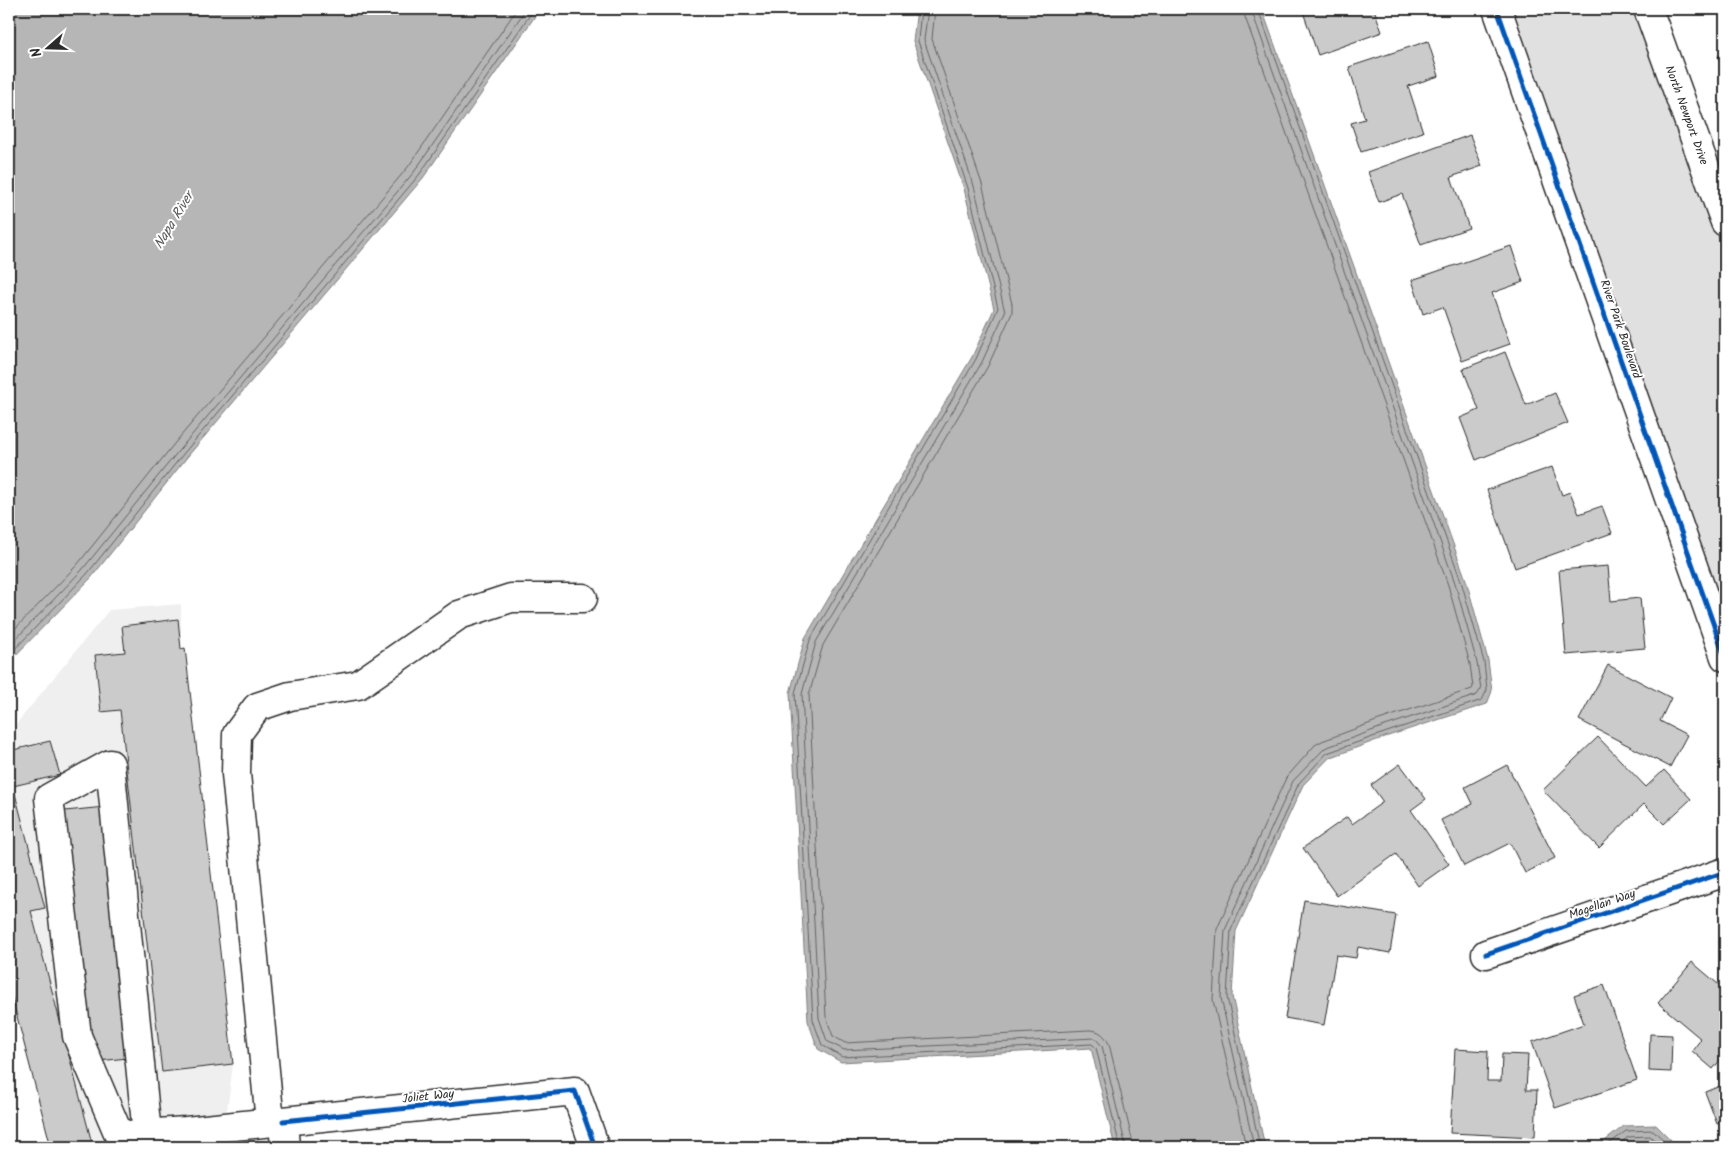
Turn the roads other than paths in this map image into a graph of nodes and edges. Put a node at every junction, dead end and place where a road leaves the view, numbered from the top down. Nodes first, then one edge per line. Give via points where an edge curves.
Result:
1 (1497, 9) edge
2 (1648, 9) edge
3 (1725, 222) edge
4 (583, 598) dead end
5 (1725, 657) edge
6 (1725, 872) edge
7 (1486, 954) dead end
8 (279, 1130) edge
9 (147, 1134) junction
10 (120, 1141) edge
11 (595, 1147) edge

1 - 5 street, River Park Boulevard
2 - 3 street, North Newport Drive
4 - 8 street via 511,598 459,615 358,685 290,696 258,708 237,734 236,774
6 - 7 street, Magellan Way
8 - 9 street, Joliet Way
8 - 11 street, Joliet Way via 574,1091
9 - 10 street, Joliet Way
9 - 10 street via 110,764 49,798 77,1036

